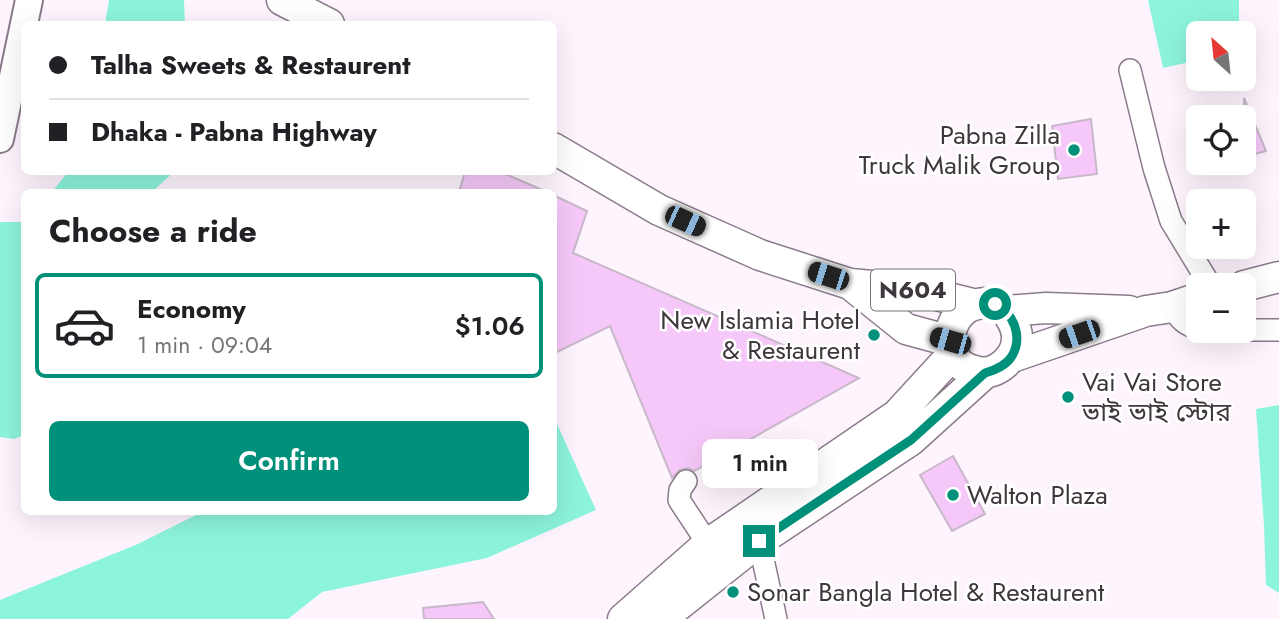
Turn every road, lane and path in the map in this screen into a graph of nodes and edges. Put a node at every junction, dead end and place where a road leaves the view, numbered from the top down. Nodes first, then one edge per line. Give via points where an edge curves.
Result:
1 (29, 0) edge
2 (282, 0) edge
3 (25, 21) edge
4 (323, 21) edge
5 (21, 38) edge
6 (1129, 70) dead end
7 (0, 139) edge
8 (557, 150) edge
9 (1203, 273) edge
10 (1279, 277) edge
11 (1256, 283) edge
12 (850, 284) junction
13 (973, 304) junction
14 (1172, 306) edge
15 (1007, 311) junction
16 (1186, 324) edge
17 (1256, 330) edge
18 (1279, 330) edge
19 (951, 348) junction
20 (1012, 357) junction
21 (985, 373) junction
22 (904, 428) junction
23 (686, 481) dead end
24 (759, 541) junction
25 (708, 544) junction
26 (623, 619) edge
27 (661, 619) edge
28 (776, 619) edge

1 - 3 main road
2 - 4 highway
5 - 7 main road
6 - 9 street via 1171,221
8 - 12 highway via 659,210 760,254
10 - 11 highway
12 - 13 highway, N604 via 916,290
12 - 19 highway, N604 via 906,329
13 - 15 highway, N604 via 995,304
13 - 19 highway, N604 via 954,320
14 - 15 highway, N604
14 - 16 street
14 - 20 highway
15 - 20 highway via 1017,340
17 - 18 street
19 - 21 highway, N604 via 957,362
19 - 22 highway, N604
20 - 21 highway, N604 via 999,369
21 - 22 highway, N604
22 - 24 highway, N604
22 - 25 highway, N604
23 - 25 street via 680,500
24 - 27 highway, N604
24 - 28 street
25 - 26 highway, N604

